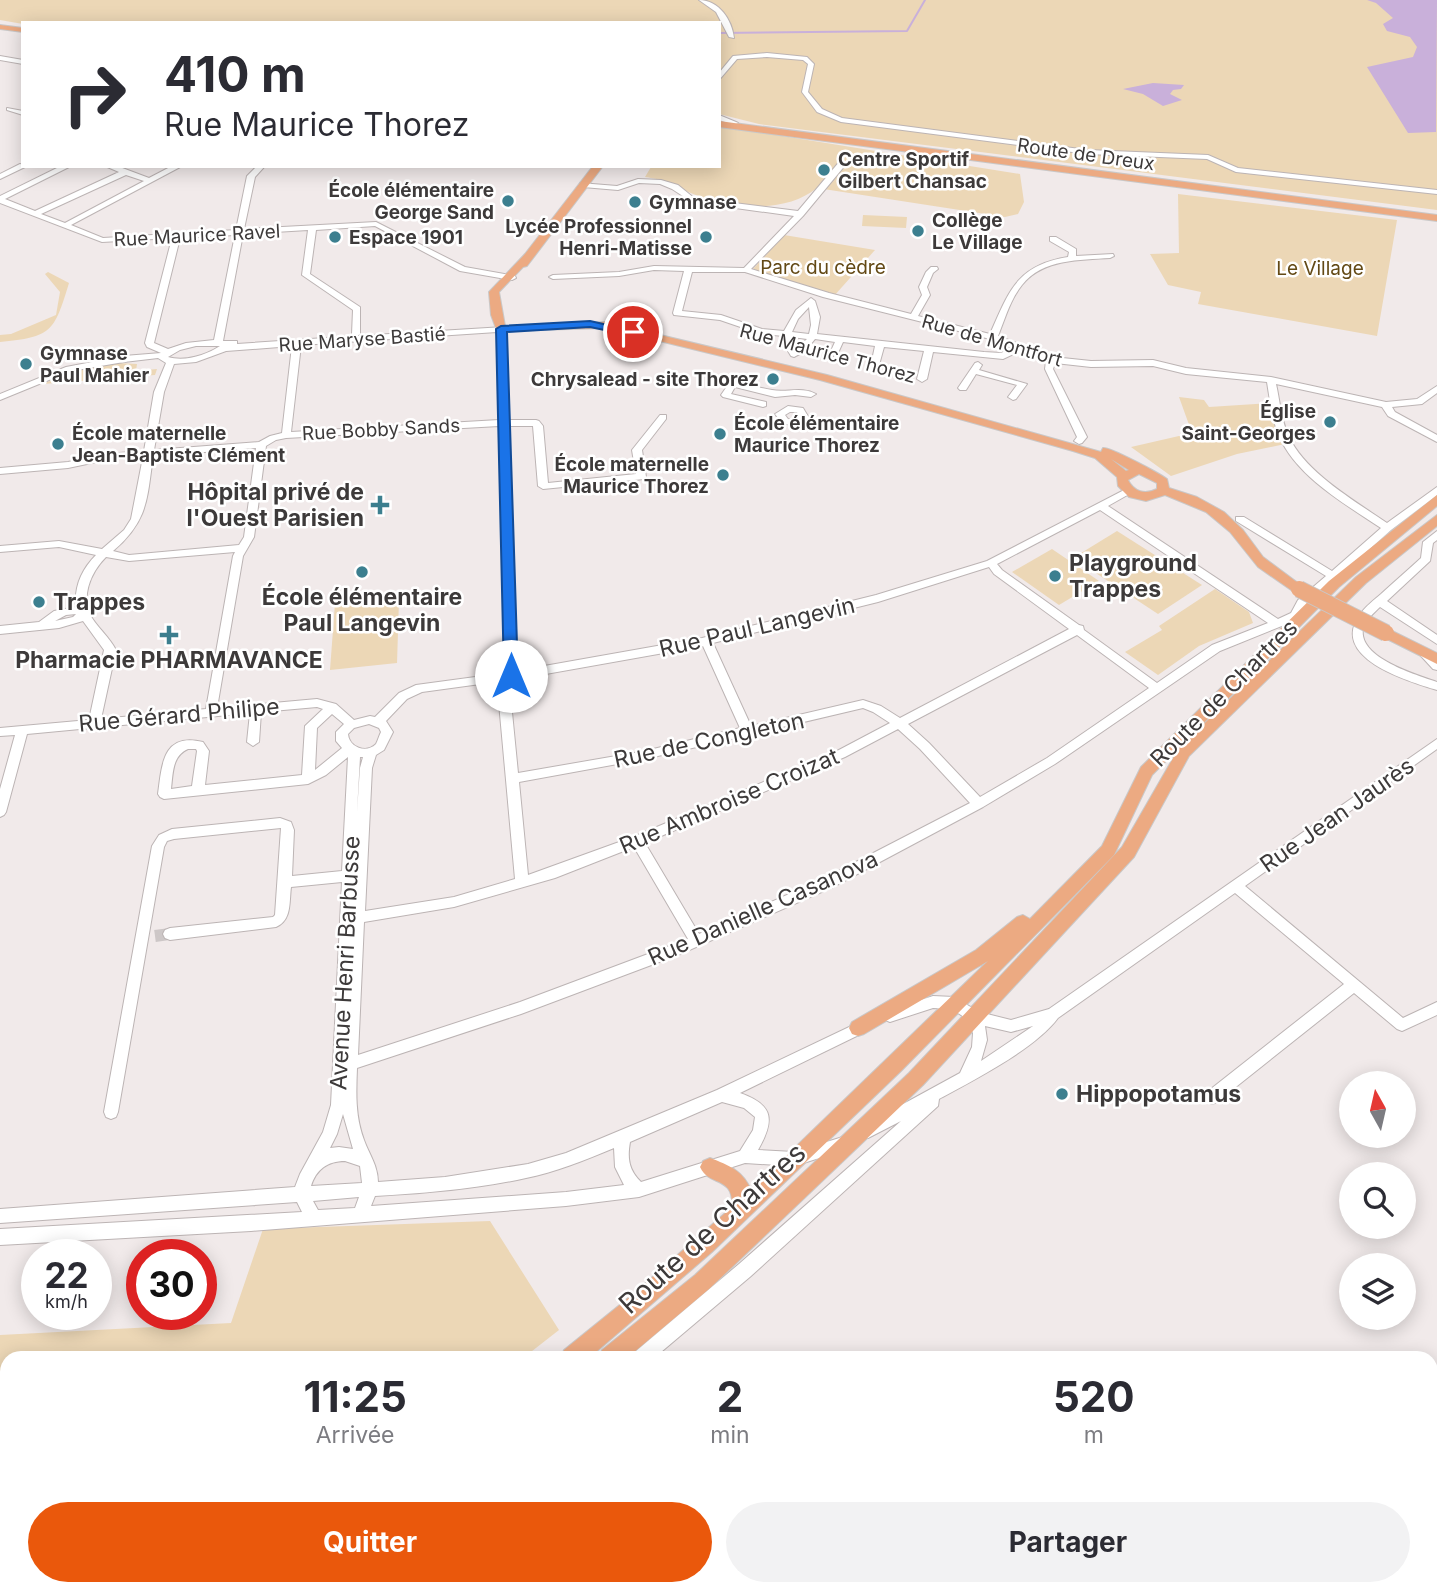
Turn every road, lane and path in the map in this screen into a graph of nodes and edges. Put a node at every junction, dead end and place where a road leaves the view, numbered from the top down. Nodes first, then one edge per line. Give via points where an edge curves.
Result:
1 (702, 0) edge
2 (0, 27) edge
3 (21, 30) edge
4 (731, 34) dead end
5 (0, 58) edge
6 (20, 61) edge
7 (731, 61) junction
8 (721, 64) edge
9 (0, 69) edge
10 (721, 75) edge
11 (21, 106) edge
12 (21, 112) edge
13 (721, 120) edge
14 (721, 120) edge
15 (756, 128) junction
16 (843, 163) dead end
17 (21, 167) edge
18 (63, 168) edge
19 (114, 168) edge
20 (174, 168) edge
21 (259, 168) edge
22 (596, 168) edge
23 (123, 173) dead end
24 (0, 177) edge
25 (150, 181) junction
26 (638, 181) joint
27 (33, 183) junction
28 (583, 185) junction
29 (49, 190) dead end
30 (1437, 192) edge
31 (0, 199) edge
32 (34, 214) junction
33 (800, 214) junction
34 (1437, 218) edge
35 (64, 226) junction
36 (312, 228) junction
37 (240, 233) junction
38 (177, 235) junction
39 (1053, 239) dead end
40 (1110, 256) dead end
41 (1072, 259) junction
42 (689, 269) junction
43 (934, 269) dead end
44 (746, 270) junction
45 (509, 277) junction
46 (553, 277) dead end
47 (813, 297) junction
48 (913, 317) junction
49 (500, 324) junction
50 (787, 333) junction
51 (356, 334) junction
52 (814, 336) junction
53 (993, 337) junction
54 (840, 339) junction
55 (880, 343) junction
56 (297, 344) junction
57 (222, 345) junction
58 (1018, 348) junction
59 (929, 349) junction
60 (834, 353) dead end
61 (984, 355) junction
62 (167, 357) junction
63 (792, 357) junction
64 (1051, 360) junction
65 (874, 365) dead end
66 (974, 371) junction
67 (922, 379) dead end
68 (1271, 380) junction
69 (963, 388) dead end
70 (1437, 389) edge
71 (811, 394) dead end
72 (0, 397) edge
73 (1013, 397) dead end
74 (763, 404) dead end
75 (1386, 405) junction
76 (663, 418) dead end
77 (502, 423) junction
78 (286, 435) junction
79 (1437, 439) edge
80 (1078, 444) junction
81 (261, 445) junction
82 (149, 454) junction
83 (1138, 470) junction
84 (0, 471) edge
85 (1124, 476) junction
86 (1437, 490) edge
87 (1128, 491) junction
88 (1163, 491) junction
89 (1437, 499) edge
90 (1102, 506) junction
91 (1240, 519) dead end
92 (1437, 519) edge
93 (1387, 528) junction
94 (1437, 534) edge
95 (242, 548) junction
96 (0, 549) edge
97 (105, 551) junction
98 (991, 563) junction
99 (1335, 577) junction
100 (1380, 602) junction
101 (85, 611) junction
102 (1275, 622) junction
103 (1079, 629) junction
104 (0, 630) edge
105 (1437, 640) edge
106 (706, 641) junction
107 (1435, 661) edge
108 (505, 676) junction
109 (1416, 679) junction
110 (1437, 686) edge
111 (1158, 689) junction
112 (332, 707) junction
113 (256, 708) junction
114 (211, 712) junction
115 (378, 722) junction
116 (94, 723) junction
117 (351, 724) junction
118 (899, 725) junction
119 (22, 730) junction
120 (0, 732) edge
121 (748, 733) junction
122 (253, 742) dead end
123 (1437, 743) edge
124 (351, 751) junction
125 (371, 751) junction
126 (308, 765) junction
127 (322, 772) junction
128 (307, 779) junction
129 (512, 779) junction
130 (198, 790) junction
131 (3, 791) edge
132 (979, 804) junction
133 (0, 812) edge
134 (637, 841) junction
135 (349, 876) junction
136 (1080, 880) junction
137 (285, 883) junction
138 (522, 883) junction
139 (1236, 886) junction
140 (359, 917) junction
141 (170, 934) tunnel mouth
142 (696, 941) junction
143 (1352, 986) junction
144 (954, 1003) junction
145 (1437, 1008) edge
146 (1053, 1014) junction
147 (975, 1017) junction
148 (858, 1028) junction
149 (346, 1065) junction
150 (964, 1078) junction
151 (935, 1094) junction
152 (722, 1095) junction
153 (1212, 1097) dead end
154 (111, 1112) dead end
155 (623, 1138) junction
156 (852, 1140) junction
157 (745, 1156) junction
158 (363, 1160) junction
159 (794, 1160) junction
160 (710, 1167) junction
161 (311, 1168) junction
162 (370, 1188) junction
163 (639, 1190) junction
164 (301, 1194) junction
165 (742, 1210) junction
166 (360, 1214) junction
167 (0, 1216) edge
168 (313, 1217) junction
169 (0, 1237) edge
170 (581, 1351) edge
171 (618, 1351) edge
172 (649, 1351) edge

1 - 4 street via 725,15
2 - 3 main road
5 - 6 street
6 - 9 street
7 - 8 street
7 - 10 street
7 - 30 street via 767,55 805,58 811,64 805,92 820,113 841,120 1088,152 1198,156 1250,173
11 - 12 street via 11,110
13 - 15 main road, Route de Dreux
14 - 15 main road, Route de Dreux
15 - 34 main road, Route de Dreux
16 - 33 street
17 - 24 street
18 - 27 street
19 - 25 street
20 - 25 street
21 - 37 street via 251,176
22 - 28 main road
23 - 32 street
25 - 35 street
26 - 28 street via 618,188
26 - 33 street via 668,184 692,200
27 - 29 street
27 - 31 street
28 - 45 main road
31 - 32 street, Rue Maurice Ravel
32 - 35 street, Rue Maurice Ravel
33 - 44 street
35 - 38 street, Rue Maurice Ravel via 97,240
36 - 37 street, Rue Maurice Ravel
36 - 45 street, Rue Maurice Ravel via 384,226 463,269
36 - 51 street via 306,275 357,310
37 - 38 street, Rue Maurice Ravel
37 - 57 street
38 - 62 street via 149,343
39 - 41 street via 1073,251
40 - 41 street
41 - 53 street via 1041,265 1018,284
42 - 44 street, Rue de Montfort
42 - 46 street
42 - 50 street via 677,313
43 - 48 street
44 - 47 street, Rue de Montfort
45 - 49 main road via 494,292
47 - 48 street, Rue de Montfort
47 - 50 street via 794,316
47 - 52 street
48 - 53 street, Rue de Montfort
49 - 51 street, Rue Maryse Bastié
49 - 56 street, Rue Maryse Bastié
49 - 63 main road, Rue Maurice Thorez via 608,315
49 - 77 street
49 - 80 main road, Rue Maurice Thorez via 606,325
50 - 52 street
50 - 63 street
51 - 57 street, Rue Maryse Bastié
52 - 54 street
52 - 63 street
53 - 58 street, Rue de Montfort
54 - 55 street
54 - 60 street
55 - 59 street
55 - 65 street
56 - 57 street, Rue Maryse Bastié
56 - 78 street
57 - 62 street via 198,358
58 - 61 street via 1003,356
58 - 64 street, Rue de Montfort
59 - 61 street
59 - 67 street
61 - 66 street
62 - 72 street via 107,361 47,376
62 - 82 street
63 - 80 main road, Rue Maurice Thorez
64 - 68 street, Rue de Montfort via 1153,363
64 - 80 street via 1049,369 1082,437
66 - 69 street
66 - 73 street via 1022,384
68 - 75 street, Rue de Montfort
68 - 93 street via 1284,439 1299,459 1343,498
70 - 75 street via 1419,402
71 - 74 street via 775,394 733,384 726,395
75 - 79 street, Rue de Montfort via 1391,414
76 - 77 street, Rue Bobby Sands via 638,450 641,477 544,486 538,426
77 - 78 street, Rue Bobby Sands
77 - 108 street
78 - 81 street, Rue Bobby Sands
80 - 83 main road, Rue Maurice Thorez via 1108,451
80 - 85 main road
81 - 82 street, Rue Bobby Sands
81 - 95 street via 249,537
82 - 84 street, Rue Bobby Sands
82 - 97 street via 134,523
83 - 85 main road
83 - 88 main road, Rue Maurice Thorez via 1158,477
85 - 87 main road via 1122,485
86 - 93 street, Rue Danielle Casanova
87 - 88 main road via 1149,497
87 - 90 street, Rue Paul Langevin
88 - 107 main road, bridge via 1202,504 1235,528 1272,573
89 - 136 main road, Route de Chartres via 1334,584 1146,771 1108,850
90 - 98 street, Rue Paul Langevin
90 - 102 street
91 - 99 street
92 - 147 main road, Route de Chartres via 1361,580 1184,752 1128,852
93 - 99 street, Rue Danielle Casanova
94 - 100 street via 1428,542 1426,559
95 - 97 street via 129,558
95 - 114 street
96 - 97 street via 59,544
97 - 101 street via 83,583
98 - 103 street
98 - 106 street, Rue Paul Langevin via 866,601
99 - 102 street, Rue Danielle Casanova via 1302,603 1295,616
100 - 105 street
100 - 109 street via 1360,621 1361,645 1390,670
101 - 104 street via 77,620
101 - 116 street via 89,625 110,650
102 - 111 street, Rue Danielle Casanova via 1216,648
103 - 111 street
103 - 118 street, Rue Ambroise Croizat
106 - 108 street, Rue Paul Langevin
106 - 121 street
107 - 109 street via 1432,676
108 - 115 street, Rue Paul Langevin via 411,690
108 - 129 street
109 - 110 street
111 - 132 street, Rue Danielle Casanova
112 - 113 street, Rue Gérard Philipe via 317,703
112 - 117 street
112 - 126 street via 311,726
113 - 114 street, Rue Gérard Philipe
113 - 122 street
114 - 116 street, Rue Gérard Philipe
115 - 117 street
115 - 125 street via 387,732 385,740
116 - 119 street, Rue Gérard Philipe
117 - 124 street via 341,737
118 - 121 street, Rue de Congleton via 875,706 863,704
118 - 132 street, Rue de Congleton
118 - 134 street, Rue Ambroise Croizat
119 - 120 street, Rue Gérard Philipe
119 - 131 street
121 - 129 street, Rue de Congleton
123 - 139 street, Rue Jean Jaurès
124 - 125 street
124 - 127 street
124 - 135 street, Avenue Henri Barbusse
125 - 140 street, Avenue Henri Barbusse via 366,768
126 - 127 street
126 - 128 street
127 - 128 street
128 - 130 street
129 - 138 street
130 - 130 street via 164,793 170,754 177,746 199,745 204,751
131 - 133 street
132 - 142 street, Rue Danielle Casanova via 828,883
134 - 138 street, Rue Ambroise Croizat
134 - 142 street
135 - 137 street
135 - 149 street, Avenue Henri Barbusse
136 - 144 main road, Route de Chartres
136 - 148 main road via 1064,884 982,955
137 - 141 street via 281,917 276,922
137 - 154 street via 287,825 163,838 158,846 148,937
138 - 140 street, Rue Ambroise Croizat via 454,902
139 - 143 street
139 - 146 street, Rue Jean Jaurès
140 - 149 street, Avenue Henri Barbusse
142 - 149 street, Rue Danielle Casanova via 521,1008
143 - 145 street via 1402,1025
143 - 153 street
144 - 147 street
144 - 148 street via 923,1003
144 - 159 main road, Route de Chartres
146 - 147 street via 1011,1026
146 - 150 street via 1044,1026
147 - 150 street via 982,1043
147 - 156 main road, Route de Chartres
148 - 152 street
149 - 158 street, Avenue Henri Barbusse via 348,1104
149 - 161 street, Avenue Henri Barbusse via 330,1135
150 - 151 street
151 - 156 street
151 - 172 street via 932,1103
152 - 155 street
152 - 157 street via 756,1105 762,1117 763,1130
155 - 162 street via 528,1171 445,1184
155 - 163 street via 621,1169
156 - 159 street, Route de Chartres
156 - 171 main road, Route de Chartres via 702,1282
157 - 159 street
157 - 160 street
158 - 161 street via 338,1153
158 - 162 street, Avenue Henri Barbusse via 370,1171
159 - 165 main road, Route de Chartres
160 - 163 street
160 - 165 main road via 738,1183 744,1194
161 - 164 street, Avenue Henri Barbusse
162 - 164 street
162 - 166 street
163 - 166 street
164 - 167 street
164 - 168 street
165 - 170 main road, Route de Chartres via 655,1291
166 - 168 street
168 - 169 street

